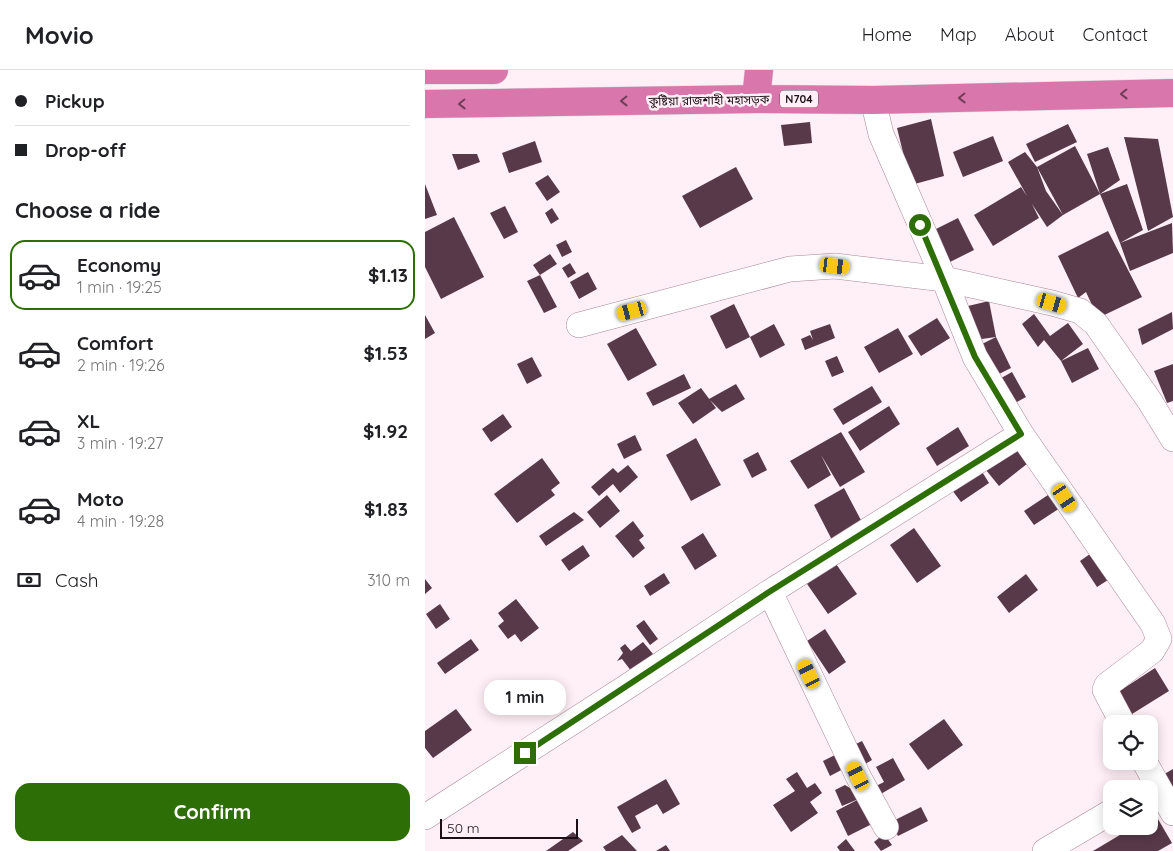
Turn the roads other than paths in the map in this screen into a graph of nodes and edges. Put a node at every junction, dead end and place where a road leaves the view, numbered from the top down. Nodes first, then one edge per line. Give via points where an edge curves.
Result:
1 (425, 70) edge
2 (494, 70) edge
3 (759, 70) edge
4 (1173, 93) edge
5 (756, 99) junction
6 (873, 100) junction
7 (425, 104) edge
8 (944, 279) junction
9 (579, 325) dead end
10 (1021, 434) junction
11 (1173, 439) edge
12 (769, 592) junction
13 (1118, 715) edge
14 (1158, 794) edge
15 (1173, 813) edge
16 (1103, 817) edge
17 (425, 818) edge
18 (886, 827) dead end
19 (1045, 851) edge

1 - 2 highway
3 - 5 highway
4 -> 6 highway, কুষ্টিয়া রাজশাহী মহাসড়ক / N704
5 - 6 highway, কুষ্টিয়া রাজশাহী মহাসড়ক / N704
5 -> 7 highway, কুষ্টিয়া রাজশাহী মহাসড়ক / N704
6 - 8 street via 881,134
8 - 9 street via 835,266 790,269
8 - 10 street via 975,357
8 - 11 street via 1080,311 1096,324
10 - 12 street
10 - 13 street via 1153,624 1159,639 1153,651 1107,684 1105,690
12 - 17 street
12 - 18 street
14 - 15 street
16 - 19 street

